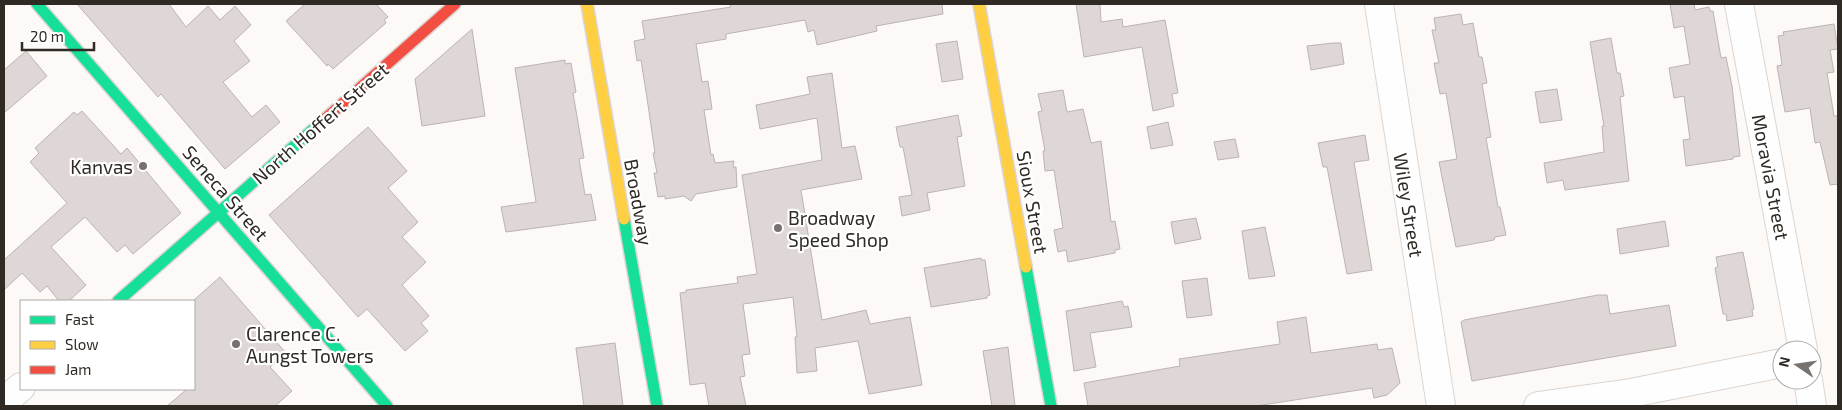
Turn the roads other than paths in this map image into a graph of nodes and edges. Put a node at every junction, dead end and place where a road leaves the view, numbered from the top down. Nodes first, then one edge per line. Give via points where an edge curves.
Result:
1 (37, 4) edge
2 (455, 4) edge
3 (587, 4) edge
4 (979, 4) edge
5 (1379, 4) edge
6 (1739, 4) edge
7 (219, 212) junction
8 (119, 300) edge
9 (1801, 340) edge
10 (1772, 365) edge
11 (20, 387) edge
12 (1810, 390) edge
13 (4, 402) edge
14 (387, 406) edge
15 (657, 406) edge
16 (1051, 406) edge
17 (1441, 406) edge
18 (1538, 406) edge
19 (1812, 406) edge

1 - 7 street, Seneca Street
2 - 7 street, North Hoffert Street
3 - 15 street, Broadway
4 - 16 street, Sioux Street
5 - 17 street, Wiley Street
6 - 9 street, Moravia Street
7 - 8 street, North Hoffert Street
7 - 14 street, Seneca Street
10 - 18 street via 1631,393
11 - 13 street
12 - 19 street

